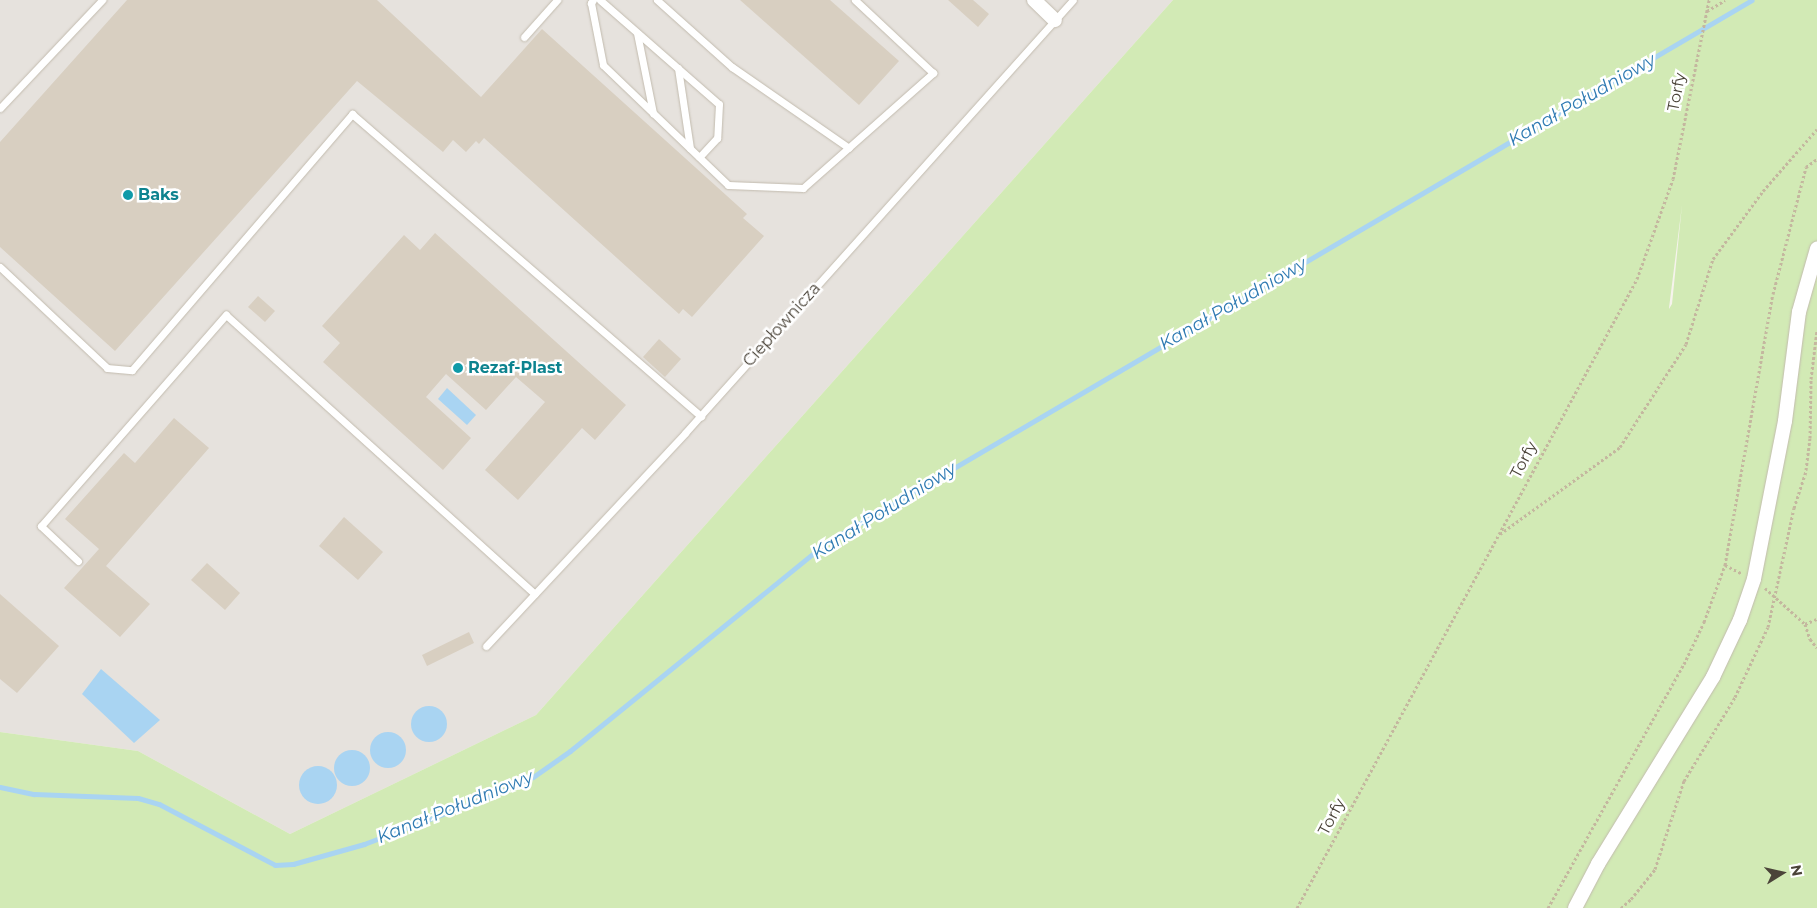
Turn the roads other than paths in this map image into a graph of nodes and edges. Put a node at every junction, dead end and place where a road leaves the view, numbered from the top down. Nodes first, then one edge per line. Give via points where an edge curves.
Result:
1 (102, 0) edge
2 (557, 0) edge
3 (593, 0) edge
4 (600, 0) edge
5 (657, 0) edge
6 (855, 0) edge
7 (1034, 0) edge
8 (1073, 0) edge
9 (1055, 20) junction
10 (637, 32) junction
11 (524, 37) dead end
12 (678, 68) junction
13 (0, 108) edge
14 (653, 113) junction
15 (690, 148) junction
16 (848, 148) junction
17 (699, 157) junction
18 (1817, 249) edge
19 (0, 267) edge
20 (701, 416) junction
21 (78, 561) dead end
22 (535, 594) junction
23 (486, 646) dead end
24 (1575, 908) edge

1 - 13 lane
2 - 11 lane
3 - 14 lane via 602,65
4 - 10 lane
5 - 16 lane via 732,67
6 - 16 lane via 933,73
7 - 9 street
8 - 9 lane, Ciepłownicza
9 - 20 lane, Ciepłownicza
10 - 12 lane
10 - 14 lane
12 - 15 lane
12 - 17 lane via 719,104 717,138
14 - 15 lane
15 - 17 lane
16 - 17 lane via 803,188 728,185
18 - 24 street via 1799,312 1785,421 1754,579 1740,620 1713,677 1598,864
19 - 20 lane via 107,368 132,370 352,114
20 - 22 lane, Ciepłownicza
21 - 22 lane via 41,526 226,315
22 - 23 lane, Ciepłownicza

